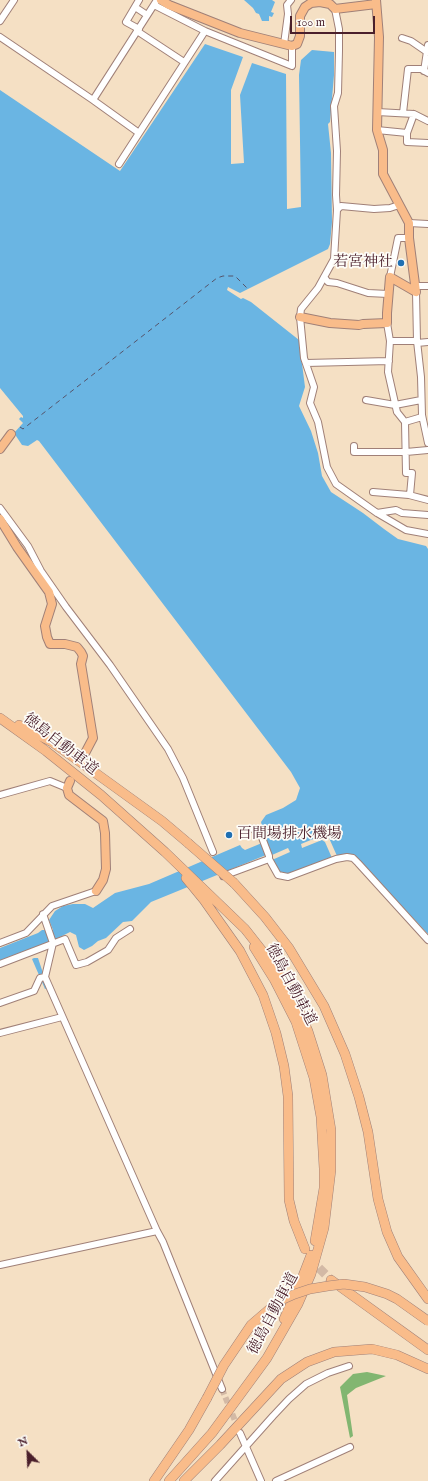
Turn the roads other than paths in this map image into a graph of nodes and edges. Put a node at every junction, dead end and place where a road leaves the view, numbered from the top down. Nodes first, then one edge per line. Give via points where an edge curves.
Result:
1 (14, 0) edge
2 (139, 0) edge
3 (291, 0) edge
4 (157, 2) edge
5 (307, 2) edge
6 (376, 2) edge
7 (331, 4) edge
8 (135, 7) junction
9 (148, 15) junction
10 (0, 21) edge
11 (138, 30) junction
12 (205, 31) junction
13 (0, 37) edge
14 (402, 38) dead end
15 (288, 45) junction
16 (427, 49) edge
17 (184, 62) junction
18 (426, 72) edge
19 (93, 100) junction
20 (376, 112) junction
21 (403, 113) junction
22 (414, 114) junction
23 (428, 121) edge
24 (377, 130) junction
25 (139, 133) junction
26 (407, 133) junction
27 (428, 143) edge
28 (119, 164) dead end
29 (399, 205) junction
30 (337, 210) junction
31 (409, 223) junction
32 (428, 224) edge
33 (409, 238) junction
34 (324, 277) junction
35 (390, 277) junction
36 (428, 286) edge
37 (415, 289) junction
38 (388, 294) junction
39 (300, 317) junction
40 (388, 324) junction
41 (390, 341) junction
42 (417, 342) junction
43 (428, 342) edge
44 (389, 361) junction
45 (306, 362) junction
46 (366, 400) dead end
47 (421, 400) junction
48 (395, 405) junction
49 (422, 417) junction
50 (405, 422) junction
51 (11, 434) dead end
52 (428, 443) edge
53 (354, 446) dead end
54 (0, 449) edge
55 (428, 450) edge
56 (406, 452) junction
57 (373, 492) dead end
58 (410, 495) junction
59 (428, 500) edge
60 (0, 508) edge
61 (377, 513) junction
62 (428, 515) edge
63 (0, 519) edge
64 (428, 534) edge
65 (0, 716) edge
66 (84, 757) dead end
67 (69, 785) joint
68 (0, 795) edge
69 (253, 829) dead end
70 (165, 852) junction
71 (213, 852) dead end
72 (269, 857) junction
73 (223, 876) dead end
74 (96, 891) joint
75 (43, 916) junction
76 (130, 929) dead end
77 (428, 940) edge
78 (53, 941) junction
79 (0, 943) edge
80 (0, 964) edge
81 (45, 977) junction
82 (0, 1003) edge
83 (62, 1017) junction
84 (0, 1033) edge
85 (157, 1231) junction
86 (305, 1249) tunnel mouth
87 (0, 1265) edge
88 (331, 1280) tunnel mouth
89 (428, 1299) edge
90 (428, 1321) edge
91 (428, 1350) edge
92 (349, 1366) dead end
93 (428, 1369) edge
94 (222, 1389) tunnel mouth
95 (240, 1433) tunnel mouth
96 (246, 1447) junction
97 (350, 1447) dead end
98 (154, 1481) edge
99 (169, 1481) edge
100 (184, 1481) edge
101 (215, 1481) edge
102 (261, 1481) edge
103 (276, 1481) edge

1 - 10 street
2 - 8 street
3 - 15 street via 287,5
4 - 9 street
4 - 12 street
4 - 15 main road via 240,33
5 - 7 main road
5 - 15 main road via 300,16 300,36 296,44
6 - 7 main road
6 - 20 main road via 379,37
7 - 30 street via 339,29 338,94 334,106
8 - 9 street
8 - 11 street via 126,22
9 - 11 street
11 - 17 street
11 - 19 street
12 - 15 street via 292,66
12 - 17 street
13 - 19 street
14 - 16 street
16 - 18 street
17 - 25 street
18 - 21 street via 408,69
19 - 25 street
20 - 21 street
20 - 24 main road
21 - 22 street
22 - 23 street
22 - 26 street
24 - 26 street
24 - 29 main road via 383,150 383,174
25 - 28 street
26 - 27 street via 407,142
29 - 30 street via 374,209 341,206
29 - 31 main road
30 - 34 street via 334,259
31 - 32 street
31 - 33 main road
33 - 35 street via 398,238
33 - 37 main road
34 - 38 street via 328,282 368,293
34 - 39 street via 301,310
35 - 37 main road
35 - 38 main road
36 - 37 street
37 - 42 street
38 - 40 main road
39 - 40 main road via 330,323
39 - 45 street
40 - 41 street
41 - 42 street
41 - 44 street
42 - 43 street
42 - 47 street
44 - 45 street
44 - 48 street via 388,372
45 - 61 street via 314,387 310,403 318,422 327,467 336,484
46 - 48 street
47 - 48 street
47 - 49 street
48 - 50 street
49 - 50 street
49 - 52 street
50 - 56 street
51 - 54 main road
53 - 56 street via 354,452
55 - 56 street
56 - 58 street via 406,473 412,473
57 - 58 street
58 - 59 street
60 - 71 street via 28,546 41,571 66,607 168,749 183,778
61 - 62 street via 396,510 402,514
61 - 64 street via 406,530
63 - 66 main road via 49,592 52,604 45,626 50,644 65,644 77,647 82,652 81,664 93,738
65 - 70 highway, 徳島自動車道 via 101,795
65 - 89 highway, bridge via 58,746 162,821 234,883 289,948 324,1006 345,1054 368,1132 387,1232 398,1257
67 - 68 street via 50,781
67 - 74 main road via 69,795 103,821 106,869
69 - 72 street via 261,835
70 - 86 highway via 229,934 263,995 284,1066 288,1096 289,1200
70 - 99 highway, 徳島自動車道 via 245,929 286,984 308,1031 322,1075 331,1130 331,1170 324,1228 298,1304 257,1374 198,1449
72 - 73 street
72 - 77 street via 278,875 288,877 343,857 353,858
74 - 75 street via 52,906
75 - 78 street
75 - 79 street via 26,933
76 - 78 street via 116,938 108,950 76,965 65,939
78 - 80 street
78 - 81 street
81 - 82 street via 40,978 34,991
81 - 83 street
83 - 84 street
83 - 85 street
85 - 87 street
85 - 94 street
88 - 91 highway
90 - 98 highway, bridge via 387,1294 344,1284 310,1288 278,1301 251,1325 231,1353 185,1436
92 - 96 street via 306,1384
93 - 100 highway via 397,1355 372,1349 334,1352 307,1362 281,1379 225,1441
95 - 96 street
96 - 101 street
96 - 102 street
97 - 103 street

